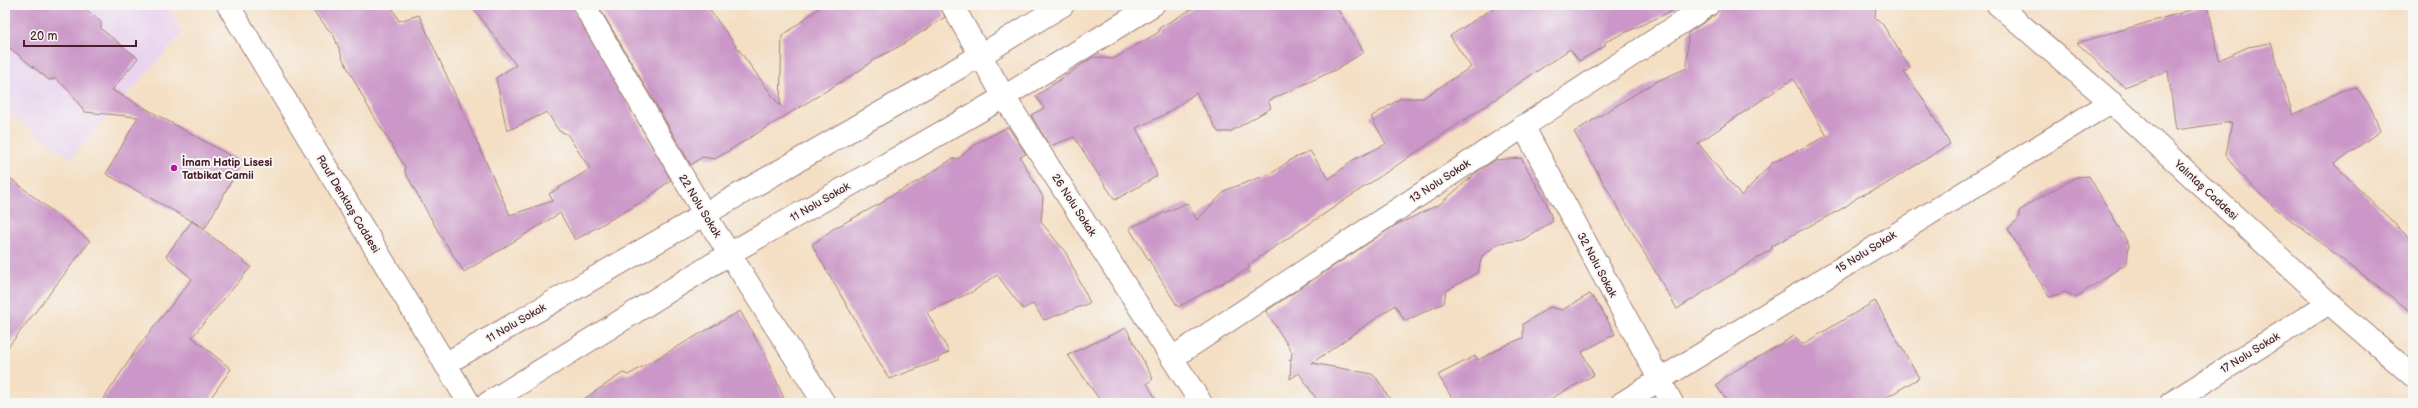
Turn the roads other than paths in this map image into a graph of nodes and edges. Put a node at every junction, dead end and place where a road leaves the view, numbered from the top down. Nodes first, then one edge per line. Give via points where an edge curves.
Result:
1 (228, 5) edge
2 (584, 5) edge
3 (952, 5) edge
4 (1063, 5) edge
5 (1153, 5) edge
6 (1708, 5) edge
7 (1998, 5) edge
8 (981, 55) junction
9 (1004, 97) junction
10 (2111, 102) junction
11 (1523, 126) junction
12 (705, 215) junction
13 (729, 254) junction
14 (2329, 303) junction
15 (1172, 358) junction
16 (445, 364) junction
17 (2413, 376) edge
18 (1658, 380) junction
19 (469, 403) edge
20 (488, 403) edge
21 (824, 403) edge
22 (1201, 403) edge
23 (1622, 403) edge
24 (1672, 403) edge
25 (2172, 403) edge

1 - 16 street, Rauf Denktaş Caddesi
2 - 12 street, 22 Nolu Sokak
3 - 8 street, 26 Nolu Sokak
4 - 8 street, 11 Nolu Sokak
5 - 9 street, 11 Nolu Sokak
6 - 11 street, 13 Nolu Sokak
7 - 10 street, Yalıntaş Caddesi
8 - 9 street, 26 Nolu Sokak
8 - 12 street, 11 Nolu Sokak
9 - 13 street, 11 Nolu Sokak
9 - 15 street, 26 Nolu Sokak
10 - 14 street, Yalıntaş Caddesi
10 - 18 street, 15 Nolu Sokak
11 - 15 street, 13 Nolu Sokak
11 - 18 street, 32 Nolu Sokak
12 - 13 street, 22 Nolu Sokak
12 - 16 street, 11 Nolu Sokak
13 - 20 street, 11 Nolu Sokak
13 - 21 street, 22 Nolu Sokak
14 - 17 street, Yalıntaş Caddesi
14 - 25 street, 17 Nolu Sokak
15 - 22 street, 26 Nolu Sokak
16 - 19 street, Rauf Denktaş Caddesi
18 - 23 street, 15 Nolu Sokak
18 - 24 street, 32 Nolu Sokak

